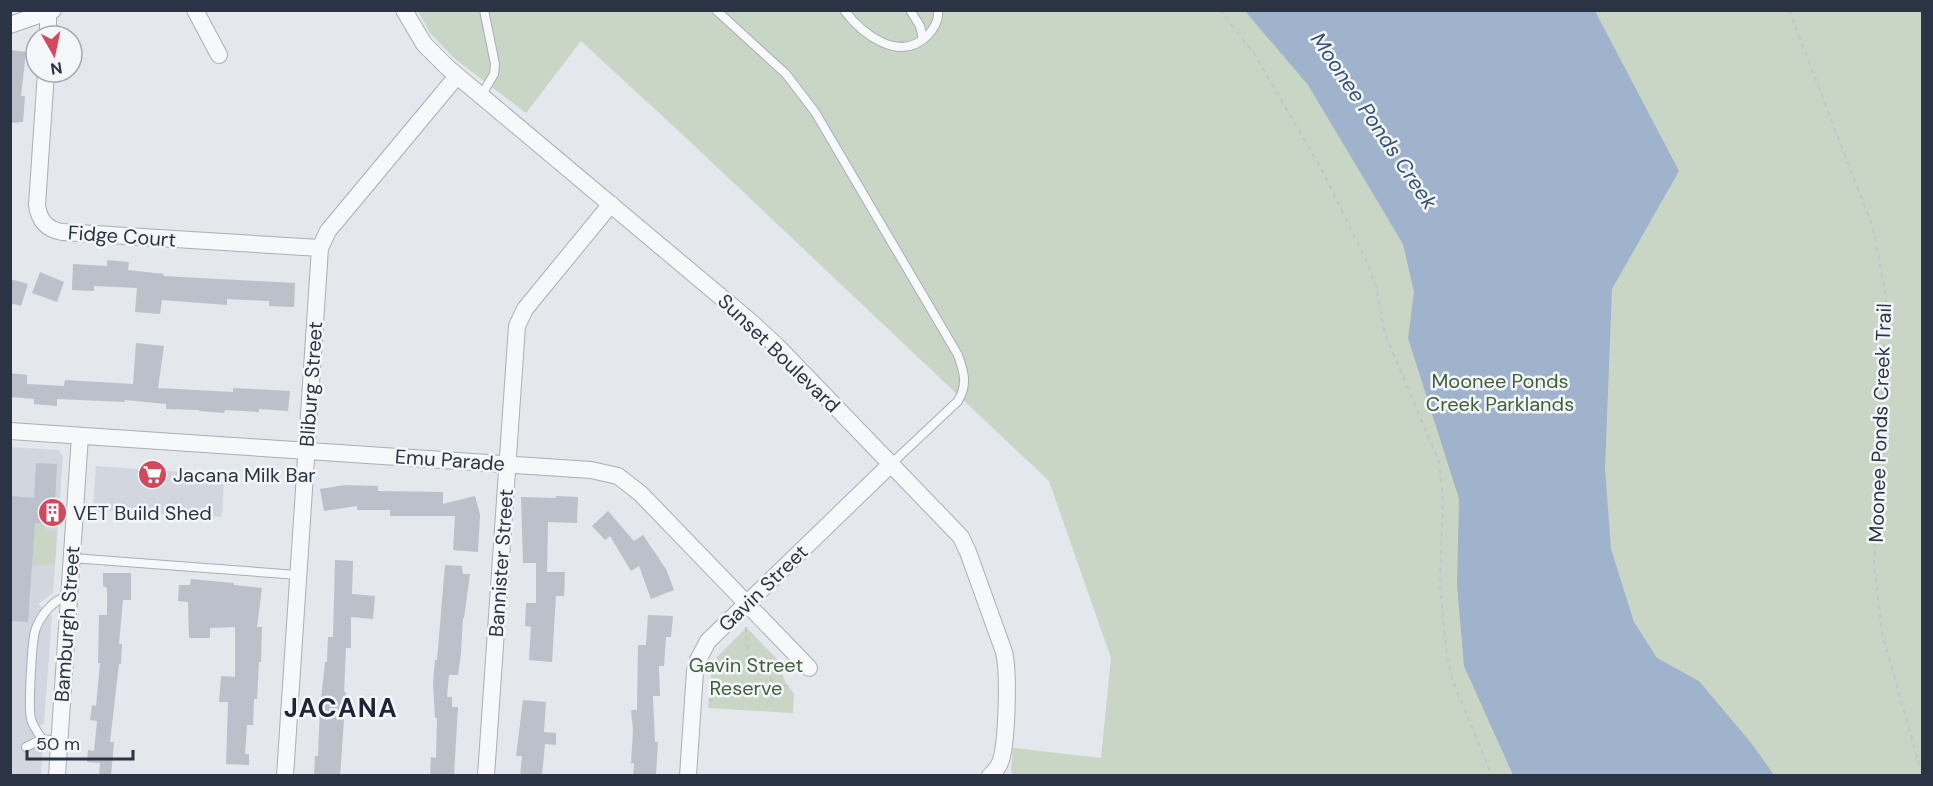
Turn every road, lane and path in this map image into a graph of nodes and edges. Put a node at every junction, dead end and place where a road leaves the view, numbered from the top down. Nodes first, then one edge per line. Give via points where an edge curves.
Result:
1 (195, 10) edge
2 (404, 10) edge
3 (484, 10) edge
4 (716, 10) edge
5 (844, 10) edge
6 (910, 10) edge
7 (938, 10) edge
8 (1220, 10) edge
9 (1789, 10) edge
10 (51, 11) edge
11 (10, 25) edge
12 (923, 39) junction
13 (219, 55) dead end
14 (457, 76) junction
15 (45, 84) edge
16 (481, 96) junction
17 (611, 204) junction
18 (321, 248) junction
19 (10, 431) edge
20 (80, 436) junction
21 (307, 451) junction
22 (507, 463) junction
23 (891, 464) junction
24 (72, 558) junction
25 (298, 574) junction
26 (69, 596) junction
27 (746, 604) junction
28 (746, 624) dead end
29 (809, 668) dead end
30 (788, 686) dead end
31 (723, 691) dead end
32 (706, 702) dead end
33 (51, 740) junction
34 (26, 747) dead end
35 (1923, 774) edge
36 (57, 776) edge
37 (285, 776) edge
38 (486, 776) edge
39 (688, 776) edge
40 (990, 776) edge
41 (1492, 776) edge

1 - 13 street
2 - 14 street, Sunset Boulevard via 424,44
3 - 16 lane via 495,64 494,74
4 - 23 lane via 786,74 815,112 958,355 965,380 958,401
5 - 12 lane via 869,36 887,45 901,47
6 - 12 lane
7 - 12 lane via 936,24
8 - 41 path via 1260,63 1322,170 1376,286 1385,334 1438,462 1443,500 1440,585 1447,656 1452,679
9 - 35 path, Moonee Ponds Creek Trail via 1873,228 1886,297 1874,564 1882,633
10 - 11 street
14 - 16 street, Sunset Boulevard
14 - 18 street, Bliburg Street via 328,231
15 - 18 street, Fidge Court via 38,204 42,222 50,228 62,232
16 - 17 street, Sunset Boulevard
17 - 22 street, Bannister Street via 519,319
17 - 23 street, Sunset Boulevard via 761,331
18 - 21 street, Bliburg Street
19 - 20 street, Emu Parade
20 - 21 street, Emu Parade
20 - 24 street, Bamburgh Street
21 - 22 street, Emu Parade
21 - 25 street, Bliburg Street
22 - 27 street, Emu Parade via 618,476
22 - 38 street, Bannister Street
23 - 27 street, Gavin Street
23 - 40 street, Sunset Boulevard via 961,537 1004,652 1007,679 1002,750 997,768
24 - 25 lane
24 - 26 street, Bamburgh Street
25 - 37 street, Bliburg Street
26 - 33 street, Bamburgh Street
26 - 33 lane via 46,611 35,632 30,710 33,724
27 - 29 street, Emu Parade
27 - 39 street, Gavin Street via 708,641 698,660
28 - 30 path via 748,662 765,671 776,686
31 - 32 path
33 - 34 lane
33 - 36 street, Bamburgh Street

